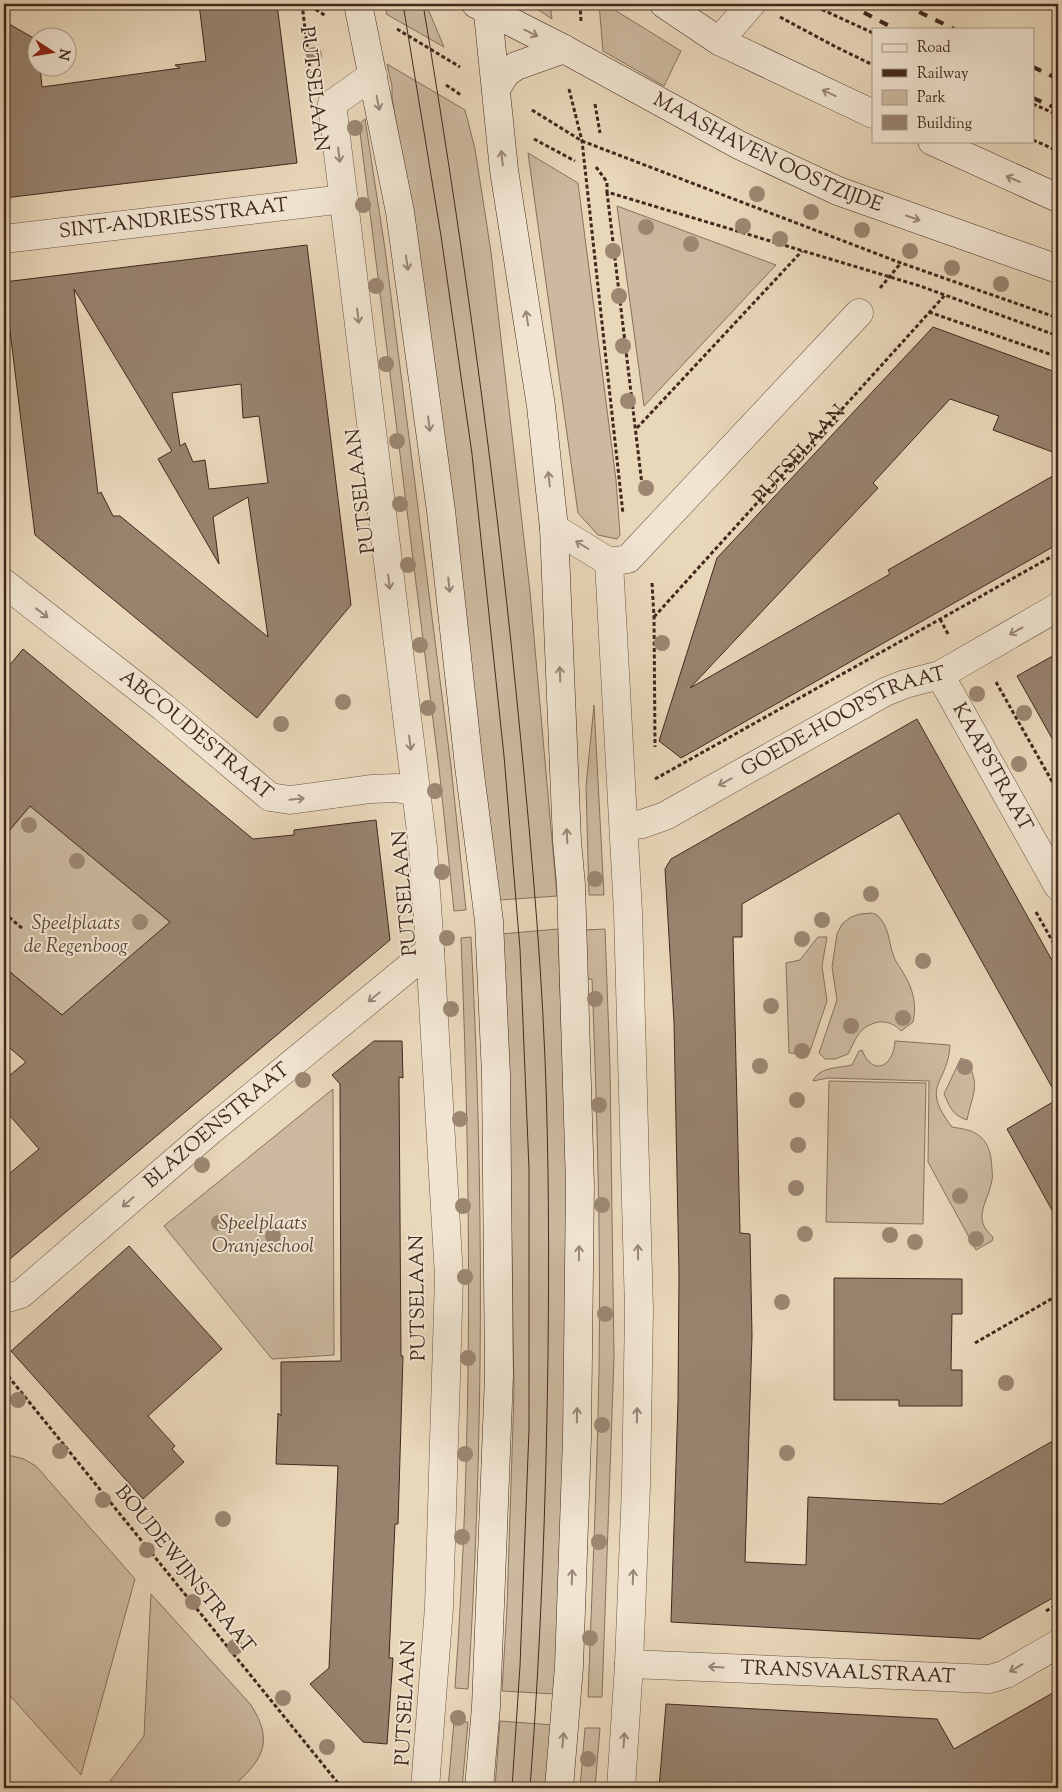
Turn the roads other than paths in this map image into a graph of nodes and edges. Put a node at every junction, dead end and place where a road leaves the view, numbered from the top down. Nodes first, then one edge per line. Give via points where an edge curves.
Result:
1 (358, 4) edge
2 (664, 4) edge
3 (751, 4) edge
4 (483, 6) edge
5 (719, 41) junction
6 (564, 49) junction
7 (373, 75) junction
8 (496, 89) junction
9 (872, 114) edge
10 (934, 142) edge
11 (344, 198) junction
12 (1058, 198) edge
13 (4, 239) edge
14 (1058, 269) edge
15 (859, 313) dead end
16 (554, 528) junction
17 (609, 562) junction
18 (4, 583) edge
19 (1058, 607) edge
20 (940, 675) junction
21 (416, 792) junction
22 (624, 826) junction
23 (1058, 886) edge
24 (430, 950) junction
25 (4, 1299) edge
26 (1058, 1644) edge
27 (629, 1664) junction
28 (425, 1788) edge
29 (479, 1788) edge
30 (559, 1788) edge
31 (620, 1788) edge

1 - 7 street
2 - 5 street
3 - 5 street
4 -> 6 street, MAASHAVEN OOSTZIJDE
4 - 8 street
9 -> 5 street
6 - 8 street via 516,66 506,73
6 -> 14 street, MAASHAVEN OOSTZIJDE via 739,145 838,192
7 -> 11 street, PUTSELAAN via 332,104
7 -> 29 street via 404,241 489,921 496,1075 499,1376 486,1707
16 -> 8 street via 541,406 504,170
12 -> 10 street
11 - 13 street, SINT-ANDRIESSTRAAT
11 -> 21 street, PUTSELAAN
15 - 17 street via 628,559
17 -> 16 street
30 -> 16 street via 570,1667 580,1185 571,885
17 - 22 street
18 -> 21 street, ABCOUDESTRAAT via 163,707 270,797 290,800 397,788
19 -> 20 street, GOEDE-HOOPSTRAAT
20 -> 22 street, GOEDE-HOOPSTRAAT via 885,692 665,816
20 - 23 street, KAAPSTRAAT
21 - 24 street, PUTSELAAN
27 -> 22 street via 639,1310
24 -> 25 street, BLAZOENSTRAAT via 210,1131 21,1294
24 - 28 street, PUTSELAAN via 449,1277 439,1607
26 -> 27 street, TRANSVAALSTRAAT via 1006,1674 990,1679
31 -> 27 street

